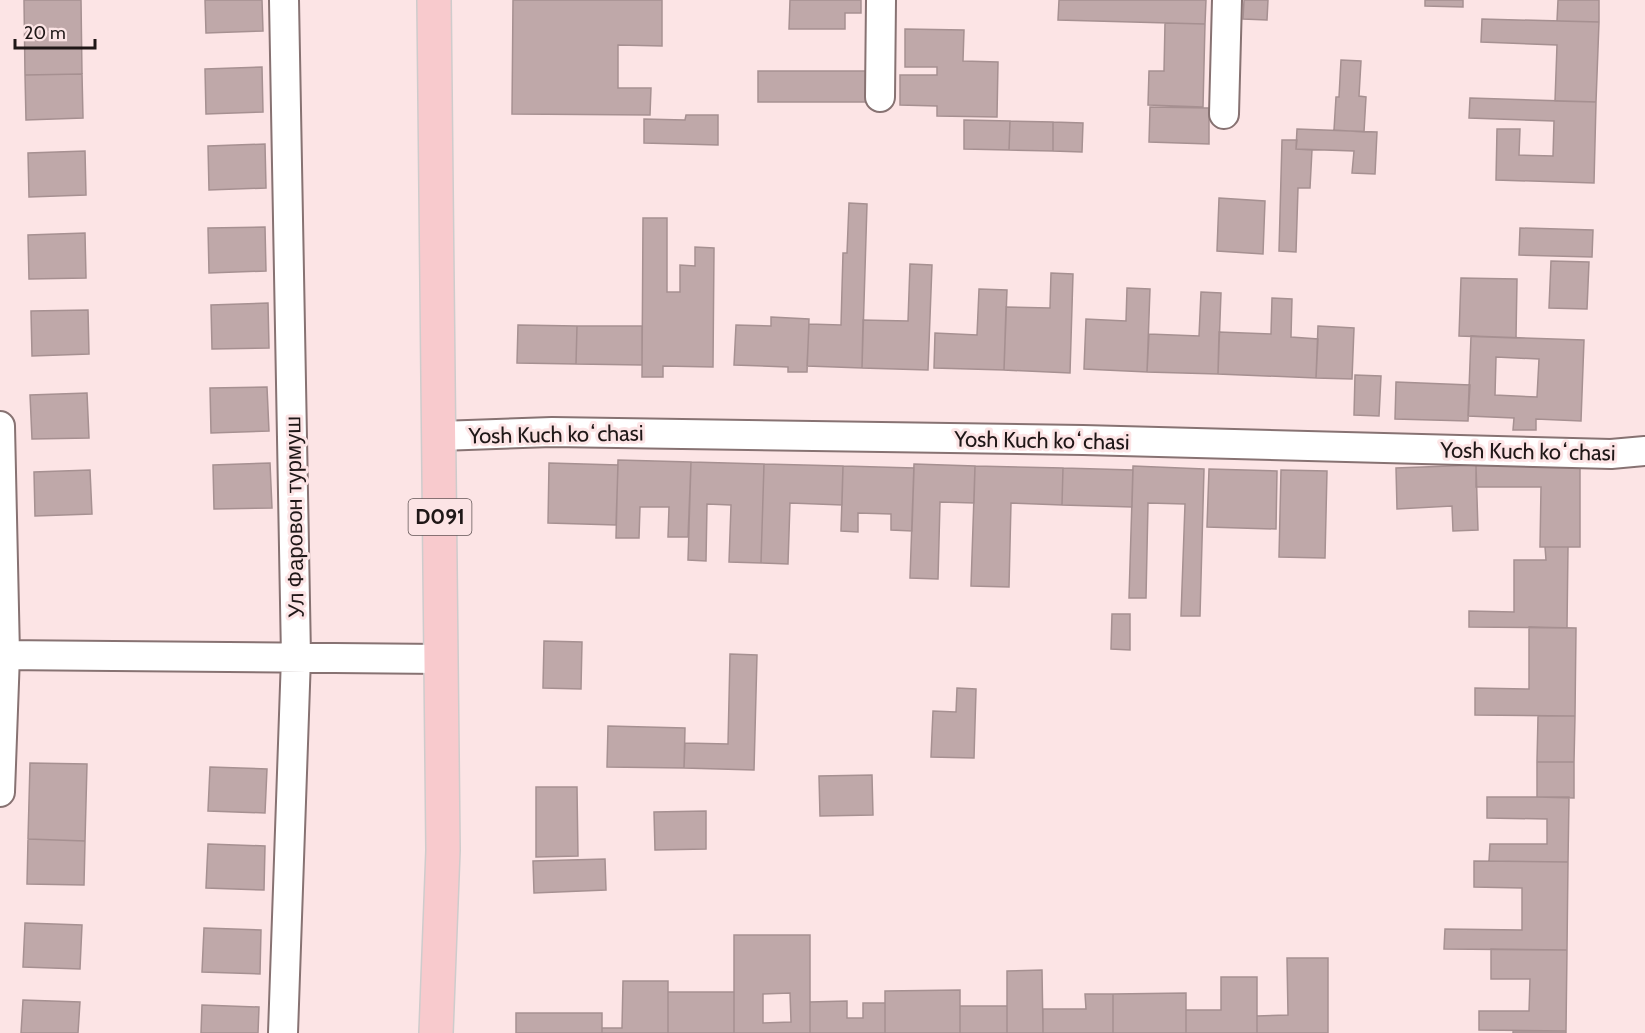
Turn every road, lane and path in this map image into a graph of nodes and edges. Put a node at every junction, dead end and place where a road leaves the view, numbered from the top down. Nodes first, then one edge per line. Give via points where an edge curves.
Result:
1 (284, 0) edge
2 (434, 0) edge
3 (881, 0) edge
4 (1227, 0) edge
5 (880, 98) dead end
6 (1224, 114) dead end
7 (0, 426) edge
8 (440, 436) junction
9 (1645, 451) edge
10 (3, 655) edge
11 (296, 657) junction
12 (442, 659) junction
13 (0, 792) edge
14 (283, 1033) edge
15 (436, 1033) edge

1 - 11 street, Ул Фаровон турмуш
2 - 8 main road, D091
3 - 5 street
4 - 6 street
7 - 10 street
8 - 9 street, Yosh Kuch koʻchasi via 552,432 1083,440 1611,454
8 - 12 main road, D091
10 - 11 street
10 - 13 street
11 - 12 street
11 - 14 street, Ул Фаровон турмуш
12 - 15 main road, D091 via 443,850

